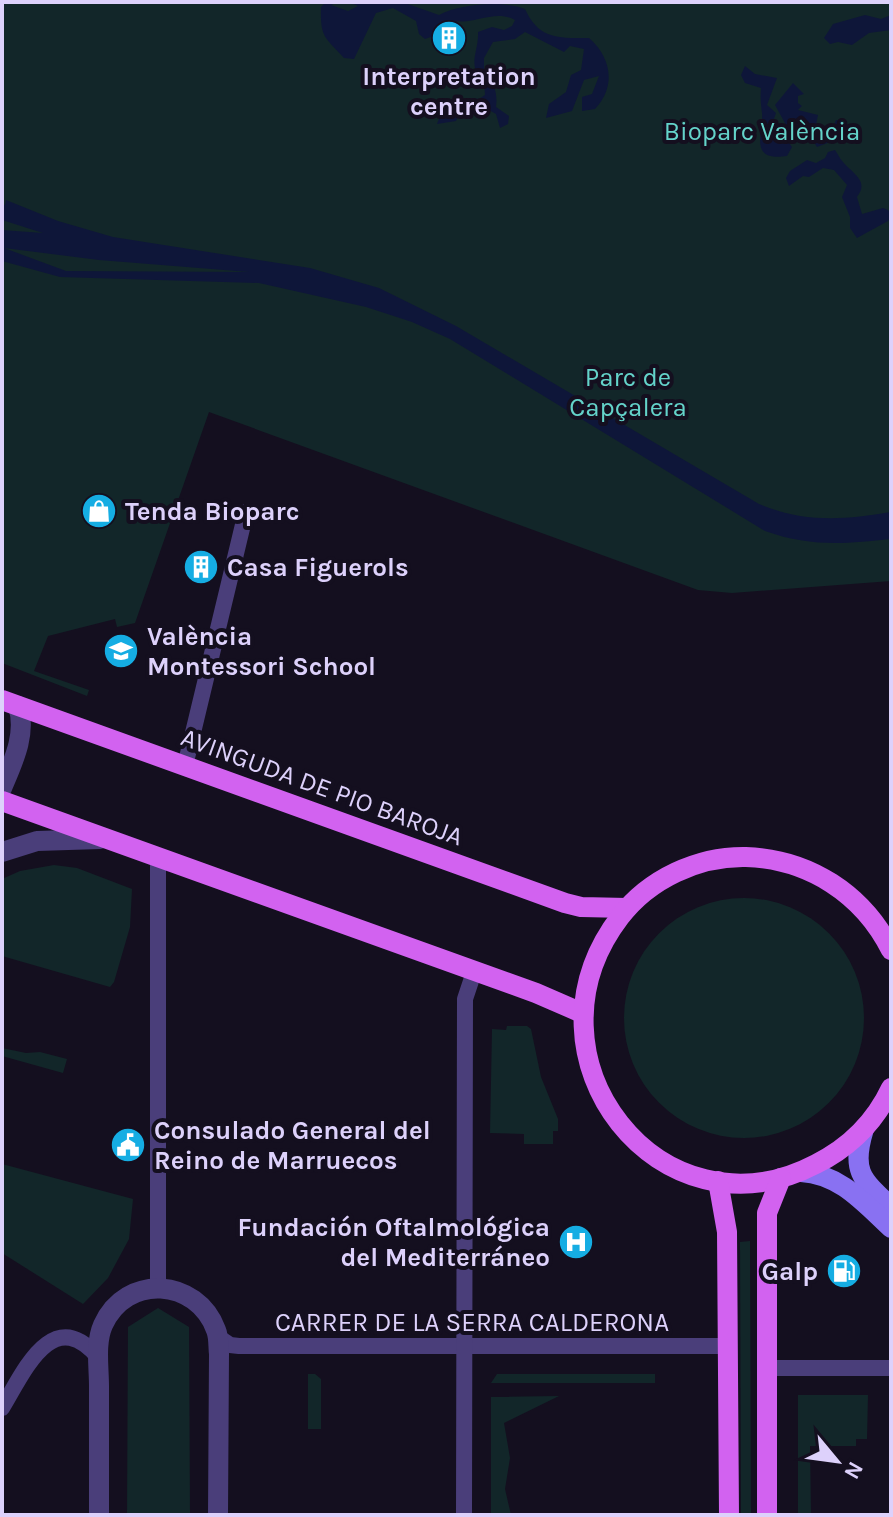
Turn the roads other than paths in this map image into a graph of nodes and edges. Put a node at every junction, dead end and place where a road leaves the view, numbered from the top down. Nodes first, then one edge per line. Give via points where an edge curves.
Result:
1 (246, 512) dead end
2 (10, 703) edge
3 (185, 766) junction
4 (2, 788) edge
5 (2, 801) edge
6 (109, 839) junction
7 (2, 852) edge
8 (158, 857) junction
9 (627, 908) junction
10 (891, 950) edge
11 (474, 972) junction
12 (582, 1013) junction
13 (891, 1088) edge
14 (864, 1129) junction
15 (801, 1172) junction
16 (781, 1178) junction
17 (718, 1181) junction
18 (891, 1207) edge
19 (891, 1228) edge
20 (158, 1287) junction
21 (218, 1337) junction
22 (464, 1346) junction
23 (729, 1346) junction
24 (98, 1357) junction
25 (767, 1368) junction
26 (891, 1368) edge
27 (2, 1408) edge
28 (99, 1515) edge
29 (218, 1515) edge
30 (464, 1515) edge
31 (729, 1515) edge
32 (767, 1515) edge

1 - 3 street
2 - 3 main road, AVINGUDA DE PIO BAROJA
2 - 4 street via 21,716 20,735
3 - 9 main road, AVINGUDA DE PIO BAROJA via 565,903
5 - 6 main road
6 - 7 street via 49,840
6 - 8 main road
8 - 11 main road
8 - 20 street
9 - 10 main road via 645,891 689,867 737,857 762,858 786,862 851,896
9 - 12 main road via 593,962
11 - 12 main road
11 - 22 street via 465,999
12 - 17 main road via 591,1071 619,1123 653,1155
13 - 14 main road
14 - 15 main road via 835,1154
14 - 18 main road via 857,1163 860,1176
15 - 16 main road
15 - 19 main road via 834,1179
16 - 17 main road
16 - 25 main road via 767,1213
17 - 23 main road via 727,1232
20 - 21 street via 177,1290 203,1307
20 - 24 street via 125,1297 112,1310 102,1325
21 - 22 street, CARRER DE LA SERRA CALDERONA via 239,1346
21 - 29 street
22 - 23 street, CARRER DE LA SERRA CALDERONA
22 - 30 street
23 - 31 main road
24 - 27 street via 70,1338 46,1343
24 - 28 street
25 - 26 street
25 - 32 main road

